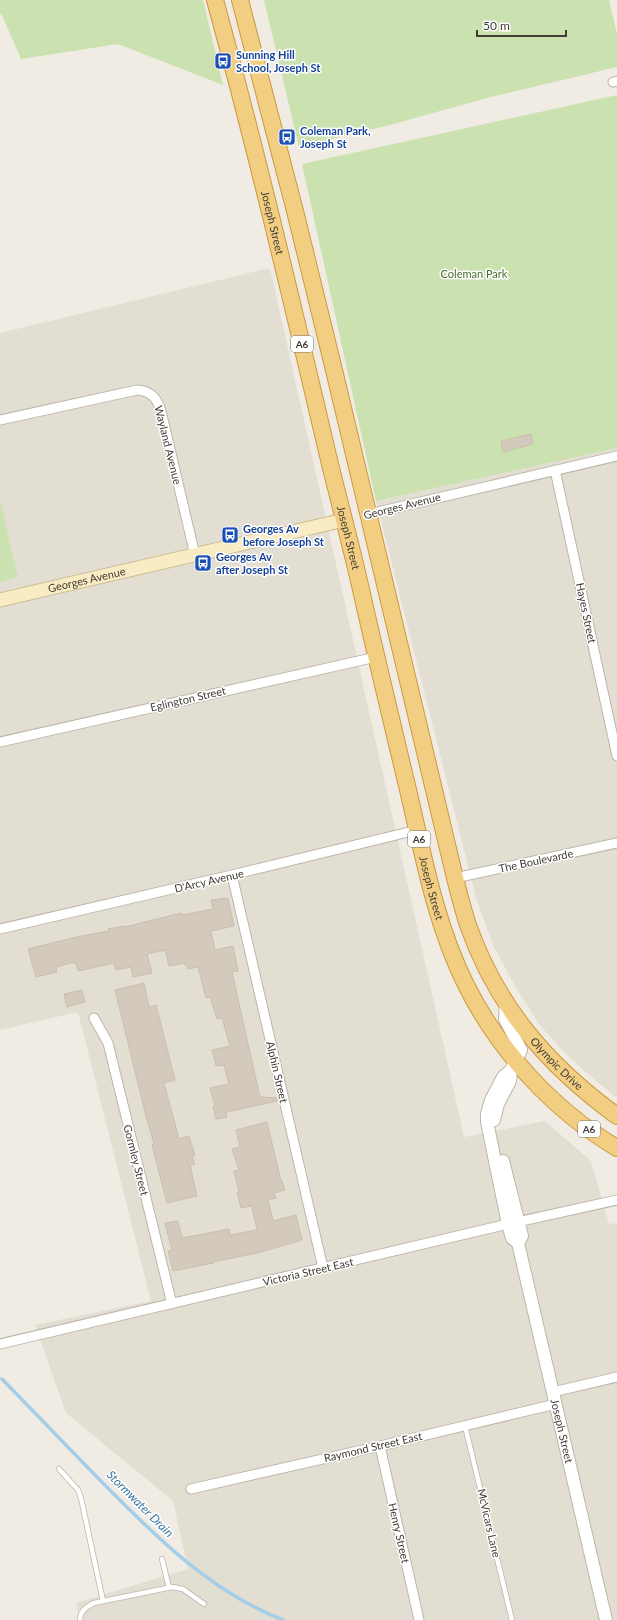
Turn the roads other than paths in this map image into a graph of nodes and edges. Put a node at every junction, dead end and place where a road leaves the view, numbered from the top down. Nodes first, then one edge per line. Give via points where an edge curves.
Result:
1 (215, 0) edge
2 (240, 0) edge
3 (0, 420) edge
4 (617, 456) edge
5 (556, 470) junction
6 (369, 514) junction
7 (344, 520) junction
8 (194, 555) junction
9 (0, 600) edge
10 (376, 656) junction
11 (0, 742) edge
12 (617, 756) edge
13 (417, 830) junction
14 (617, 843) edge
15 (232, 875) junction
16 (455, 878) junction
17 (0, 929) edge
18 (506, 1002) junction
19 (94, 1018) dead end
20 (513, 1066) junction
21 (617, 1116) edge
22 (617, 1148) edge
23 (617, 1200) edge
24 (513, 1223) junction
25 (323, 1268) junction
26 (172, 1304) junction
27 (0, 1344) edge
28 (617, 1376) edge
29 (554, 1398) junction
30 (466, 1426) junction
31 (380, 1446) junction
32 (59, 1469) dead end
33 (191, 1489) dead end
34 (162, 1559) dead end
35 (169, 1588) junction
36 (103, 1601) junction
37 (204, 1604) dead end
38 (80, 1620) edge
39 (419, 1620) edge
40 (512, 1620) edge
41 (606, 1620) edge

1 - 7 highway, Joseph Street / A6 via 272,220
2 - 6 highway, A6 via 297,218
3 - 8 street, Wayland Avenue via 137,390 151,394 161,411
4 - 5 street, Georges Avenue
5 - 6 street, Georges Avenue
5 - 12 street, Hayes Street
6 - 7 highway, Georges Avenue
6 - 16 highway, A6
7 - 8 main road, Georges Avenue
7 - 10 highway, Joseph Street / A6
8 - 9 main road, Georges Avenue
10 - 11 street, Eglington Street
10 - 13 highway, Joseph Street / A6
13 - 15 street, D'Arcy Avenue
13 - 20 highway, Joseph Street / A6 via 435,904 450,951 474,1000
14 - 16 street, The Boulevarde
15 - 17 street, D'Arcy Avenue
15 - 25 street, Alphin Street
16 - 18 highway, A6 via 468,925
18 - 20 street via 505,1019 521,1050
18 - 21 highway, Olympic Drive / A6 via 529,1035 552,1061 580,1088
19 - 26 street, Gormley Street via 108,1043
20 - 22 highway, A6 via 574,1118
20 - 24 street, Joseph Street via 496,1088 487,1114
23 - 24 street, Victoria Street East
24 - 25 street, Victoria Street East
24 - 29 street, Joseph Street via 512,1238 518,1243
25 - 26 street, Victoria Street East
26 - 27 street, Victoria Street East
28 - 29 street, Raymond Street East
29 - 30 street, Raymond Street East
29 - 41 street, Joseph Street
30 - 31 street, Raymond Street East
30 - 40 lane, McVicars Lane
31 - 33 street, Raymond Street East
31 - 39 street, Henry Street
32 - 36 lane via 82,1498
34 - 35 lane
35 - 36 lane
35 - 37 lane via 183,1589
36 - 38 lane via 86,1608 80,1614

